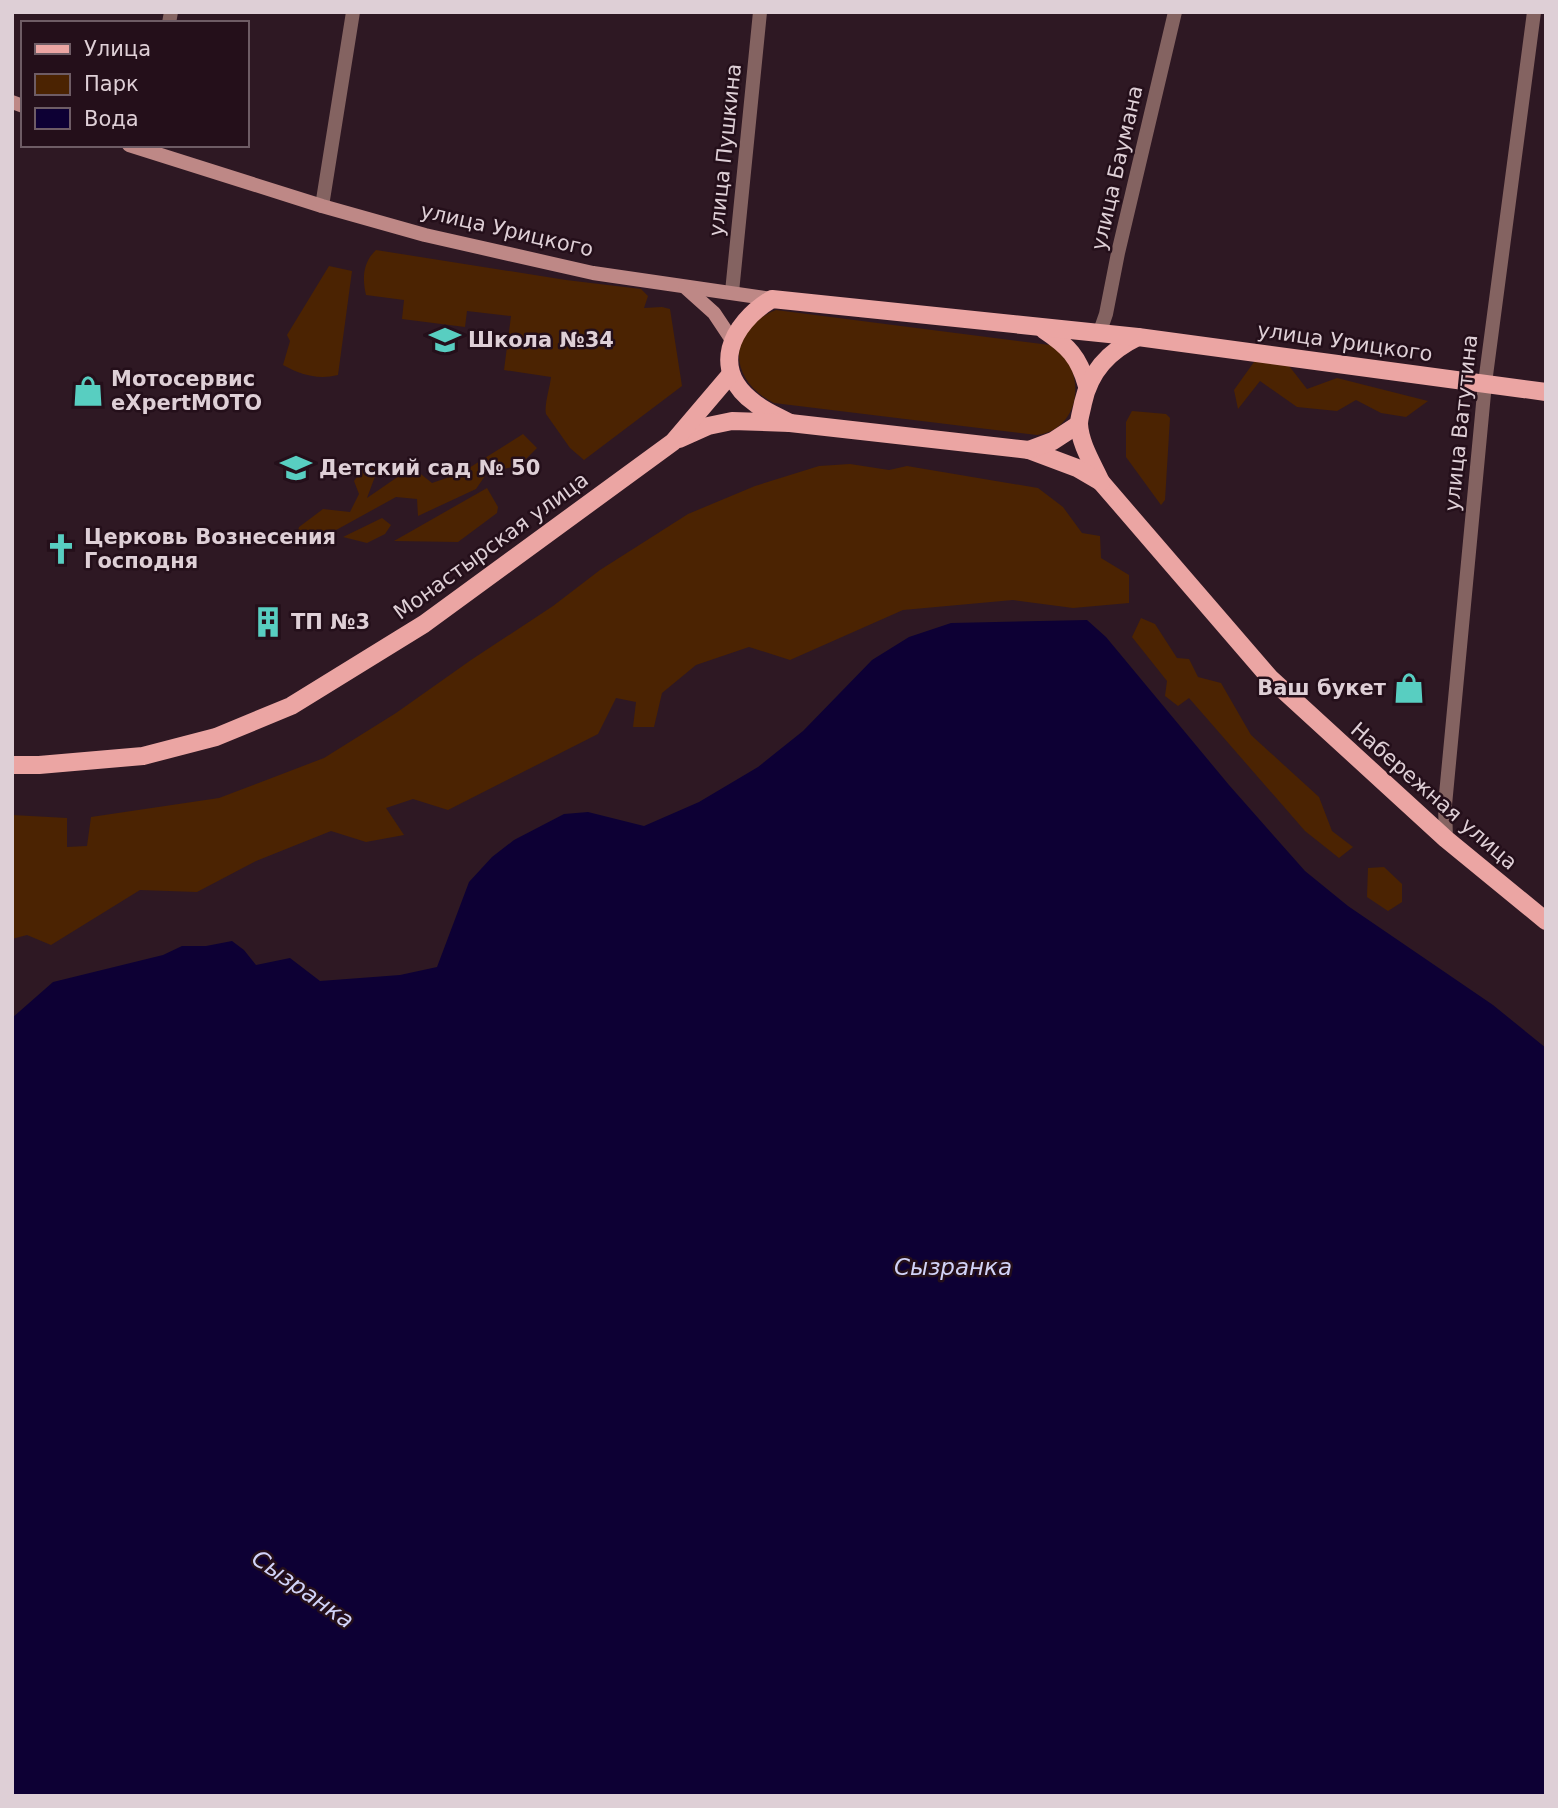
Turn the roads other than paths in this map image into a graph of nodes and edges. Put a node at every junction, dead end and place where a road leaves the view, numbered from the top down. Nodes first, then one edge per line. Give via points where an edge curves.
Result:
1 (353, 12) edge
2 (760, 12) edge
3 (1175, 12) edge
4 (1534, 12) edge
5 (151, 149) edge
6 (322, 206) junction
7 (684, 286) junction
8 (732, 292) junction
9 (772, 299) junction
10 (1041, 328) junction
11 (1099, 334) junction
12 (1138, 337) junction
13 (732, 340) junction
14 (730, 375) junction
15 (1485, 383) junction
16 (1087, 386) junction
17 (1546, 392) edge
18 (790, 423) junction
19 (1079, 424) junction
20 (673, 442) junction
21 (1029, 450) junction
22 (1101, 482) junction
23 (12, 765) edge
24 (1446, 839) junction
25 (1546, 921) edge

1 - 6 street
2 - 8 street, улица Пушкина
3 - 11 street, улица Баумана
4 - 15 street, улица Ватутина
5 - 6 main road, улица Урицкого
6 - 7 main road, улица Урицкого via 564,267
7 - 8 main road, улица Урицкого
7 - 13 main road via 714,313
8 - 9 main road, улица Урицкого
9 - 10 main road
9 - 13 main road via 750,314
10 - 11 main road, улица Урицкого
10 - 16 main road via 1077,358
11 - 12 main road, улица Урицкого
12 - 15 main road, улица Урицкого
12 - 16 main road via 1108,356
13 - 14 main road
14 - 18 main road via 756,404
14 - 20 main road
15 - 17 main road, улица Урицкого
15 - 24 street, улица Ватутина via 1445,805
16 - 19 main road
18 - 20 main road via 732,421
18 - 21 main road
19 - 21 main road via 1054,441
19 - 22 main road
20 - 23 main road, Монастырская улица via 424,624 291,706 216,737 143,756
21 - 22 main road
22 - 24 main road, Набережная улица via 1270,678
24 - 25 main road, Набережная улица

